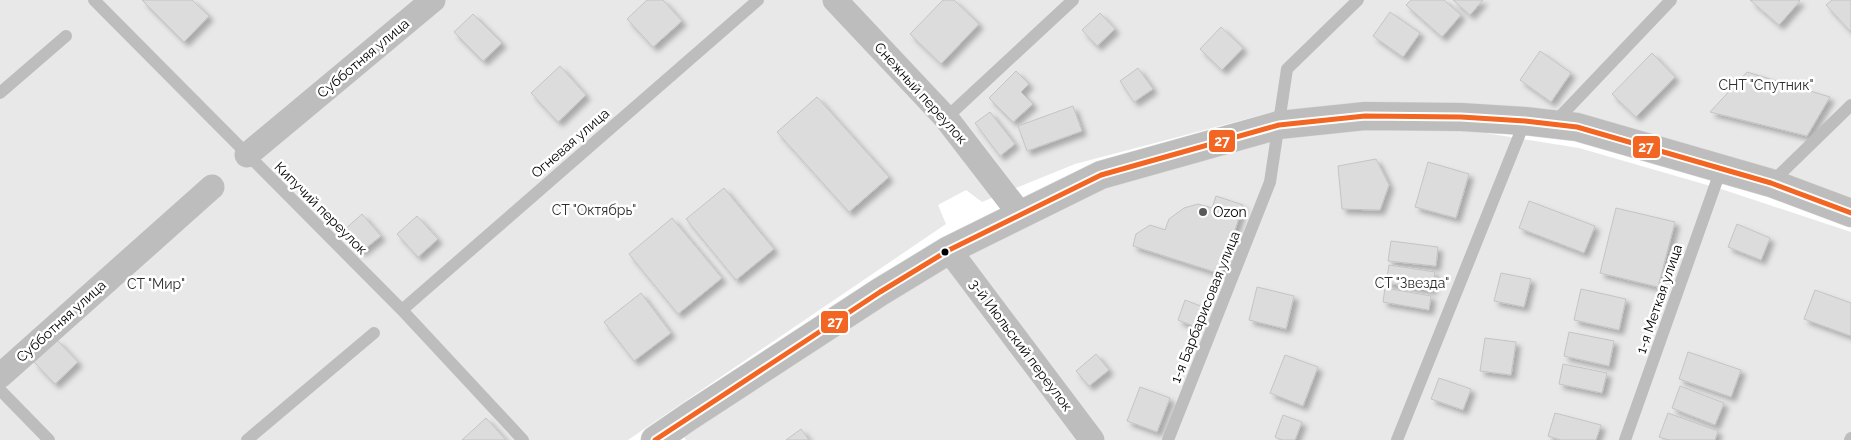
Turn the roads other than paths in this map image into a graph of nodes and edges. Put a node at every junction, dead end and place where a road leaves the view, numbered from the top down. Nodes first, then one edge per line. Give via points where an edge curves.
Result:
1 (433, 0) edge
2 (758, 0) edge
3 (835, 0) edge
4 (1073, 0) edge
5 (1358, 0) edge
6 (1671, 0) edge
7 (101, 2) edge
8 (66, 36) dead end
9 (0, 93) edge
10 (1851, 105) edge
11 (946, 118) junction
12 (1525, 120) junction
13 (1553, 124) junction
14 (1279, 125) junction
15 (247, 155) junction
16 (1721, 169) junction
17 (1771, 183) junction
18 (212, 187) dead end
19 (1851, 213) edge
20 (1020, 214) junction
21 (949, 250) junction
22 (402, 310) junction
23 (374, 333) dead end
24 (0, 376) edge
25 (0, 390) edge
26 (49, 440) edge
27 (247, 440) edge
28 (523, 440) edge
29 (655, 440) edge
30 (1092, 440) edge
31 (1168, 440) edge
32 (1397, 440) edge
33 (1625, 440) edge

1 - 15 street, Субботняя улица
2 - 22 lane, Огневая улица
3 - 11 street, Снежный переулок
4 - 11 lane
5 - 14 lane, 1-я Барбарисовая улица via 1287,69
6 - 13 lane
7 - 15 lane, Кипучий переулок
8 - 9 lane
10 - 17 lane
11 - 20 street, Снежный переулок
12 - 13 main road
12 - 14 main road via 1366,116
12 - 32 lane
13 - 16 main road via 1577,127
14 - 20 main road via 1101,175
14 - 31 lane, 1-я Барбарисовая улица via 1270,182
15 - 22 lane, Кипучий переулок
16 - 17 main road
16 - 33 lane, 1-я Меткая улица
17 - 19 main road
18 - 24 street, Субботняя улица
20 - 21 main road
21 - 29 main road
21 - 30 street, 3-й Июльский переулок
22 - 28 lane, Кипучий переулок
23 - 27 lane
25 - 26 lane

